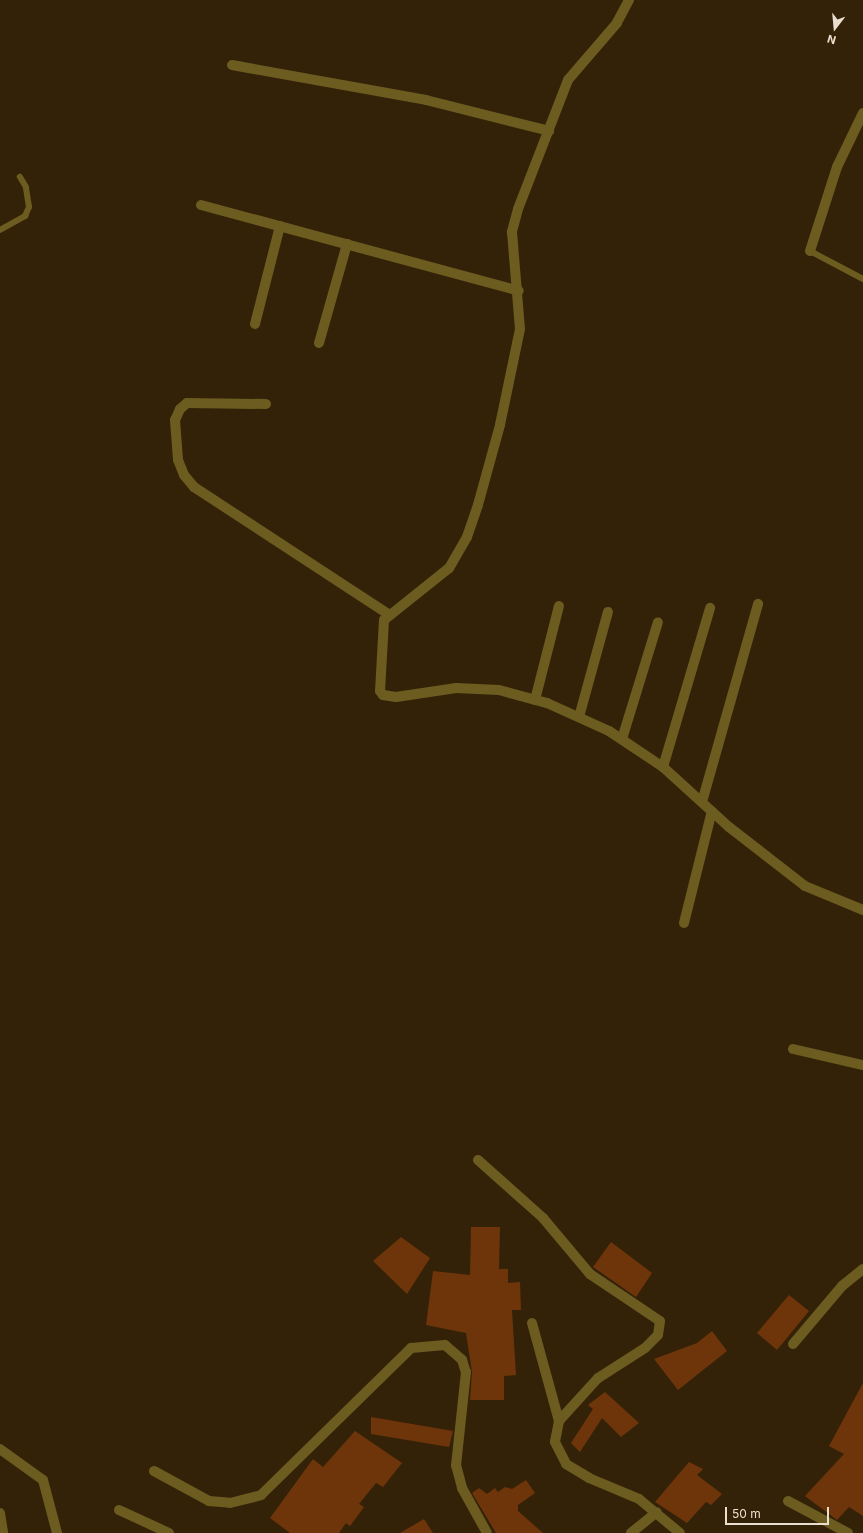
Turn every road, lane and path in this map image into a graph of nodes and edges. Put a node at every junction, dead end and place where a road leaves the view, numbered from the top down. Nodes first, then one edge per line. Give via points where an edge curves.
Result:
1 (629, 0) edge
2 (232, 65) dead end
3 (863, 113) edge
4 (549, 131) junction
5 (20, 178) dead end
6 (201, 205) dead end
7 (280, 226) junction
8 (0, 230) edge
9 (347, 244) junction
10 (810, 251) joint
11 (863, 279) edge
12 (519, 291) junction
13 (255, 324) dead end
14 (319, 343) dead end
15 (266, 404) dead end
16 (758, 604) dead end
17 (559, 606) dead end
18 (710, 608) dead end
19 (608, 612) dead end
20 (388, 614) junction
21 (658, 622) dead end
22 (535, 700) junction
23 (579, 717) junction
24 (622, 739) junction
25 (663, 767) junction
26 (702, 802) junction
27 (712, 811) junction
28 (863, 910) edge
29 (684, 923) dead end
30 (793, 1049) dead end
31 (863, 1065) edge
32 (478, 1160) dead end
33 (863, 1269) edge
34 (532, 1322) dead end
35 (792, 1344) dead end
36 (559, 1421) junction
37 (0, 1449) edge
38 (154, 1471) dead end
39 (788, 1500) dead end
40 (119, 1510) dead end
41 (657, 1512) junction
42 (0, 1513) edge
43 (485, 1532) edge
44 (3, 1533) edge
45 (57, 1533) edge
46 (169, 1533) edge
47 (631, 1533) edge
48 (680, 1533) edge
49 (848, 1533) edge

1 - 4 street via 617,23 568,80
2 - 4 street via 426,100
3 - 10 street via 837,167
4 - 12 street via 512,232
5 - 8 lane via 26,187 29,207 25,216 12,227
6 - 7 street
7 - 9 street
7 - 13 street
9 - 12 street
9 - 14 street
10 - 11 lane
12 - 20 street via 520,329 501,418 467,538 449,568
15 - 20 street via 187,403 180,409 175,420 178,460 184,476 194,487
16 - 26 street
17 - 22 street
18 - 25 street
19 - 23 street
20 - 22 street via 382,626 380,686 383,695 456,688 499,690
21 - 24 street
22 - 23 street
23 - 24 street
24 - 25 street
25 - 26 street
26 - 27 street
27 - 28 street via 805,886
27 - 29 street
30 - 31 street
32 - 36 street via 543,1218 590,1274 660,1321 658,1335 645,1348 598,1378
33 - 35 street via 842,1286
34 - 36 street
36 - 41 street via 555,1442 566,1464 589,1478 639,1499
37 - 45 street via 43,1480
38 - 43 street via 209,1501 230,1503 261,1495 411,1348 445,1345 462,1360 466,1372 456,1465 462,1488
39 - 49 street
40 - 46 street
41 - 47 street
41 - 48 street
42 - 44 street

